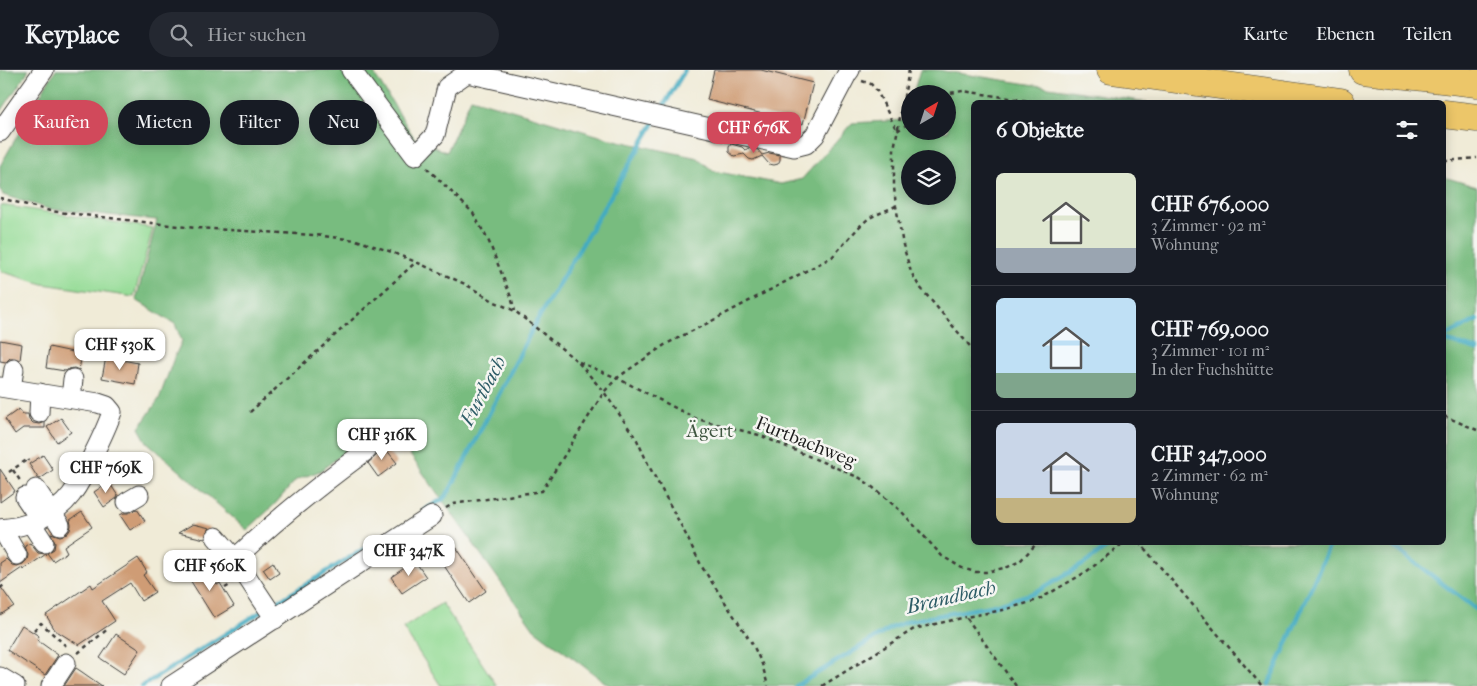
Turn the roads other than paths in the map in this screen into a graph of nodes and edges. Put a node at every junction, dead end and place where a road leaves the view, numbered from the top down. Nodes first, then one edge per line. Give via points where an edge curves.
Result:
1 (44, 70) edge
2 (351, 70) edge
3 (850, 70) edge
4 (1111, 70) edge
5 (1363, 70) edge
6 (467, 71) edge
7 (1477, 82) edge
8 (1327, 100) edge
9 (1446, 114) edge
10 (1477, 118) edge
11 (0, 132) edge
12 (14, 369) dead end
13 (73, 379) dead end
14 (5, 388) edge
15 (40, 393) junction
16 (71, 398) junction
17 (38, 413) dead end
18 (367, 450) dead end
19 (27, 489) road end
20 (432, 516) road end
21 (45, 520) junction
22 (216, 537) dead end
23 (6, 543) edge
24 (44, 543) dead end
25 (235, 559) junction
26 (269, 612) junction
27 (68, 657) road end
28 (0, 677) edge
29 (15, 686) edge
30 (51, 686) edge
31 (171, 686) edge

1 - 11 street
2 - 6 street via 415,156 435,135 447,87
3 - 6 street via 815,135 806,144 794,147
4 - 8 highway
5 - 7 highway
9 - 10 highway
12 - 14 street
13 - 16 street
14 - 15 street
15 - 16 street
15 - 17 street
16 - 21 street via 98,402 112,412 81,480 70,496
18 - 25 street via 318,486
19 - 21 street
20 - 26 street
21 - 23 street
21 - 24 street
22 - 25 street
25 - 26 street via 258,579
26 - 31 street
27 - 30 street
28 - 29 street

